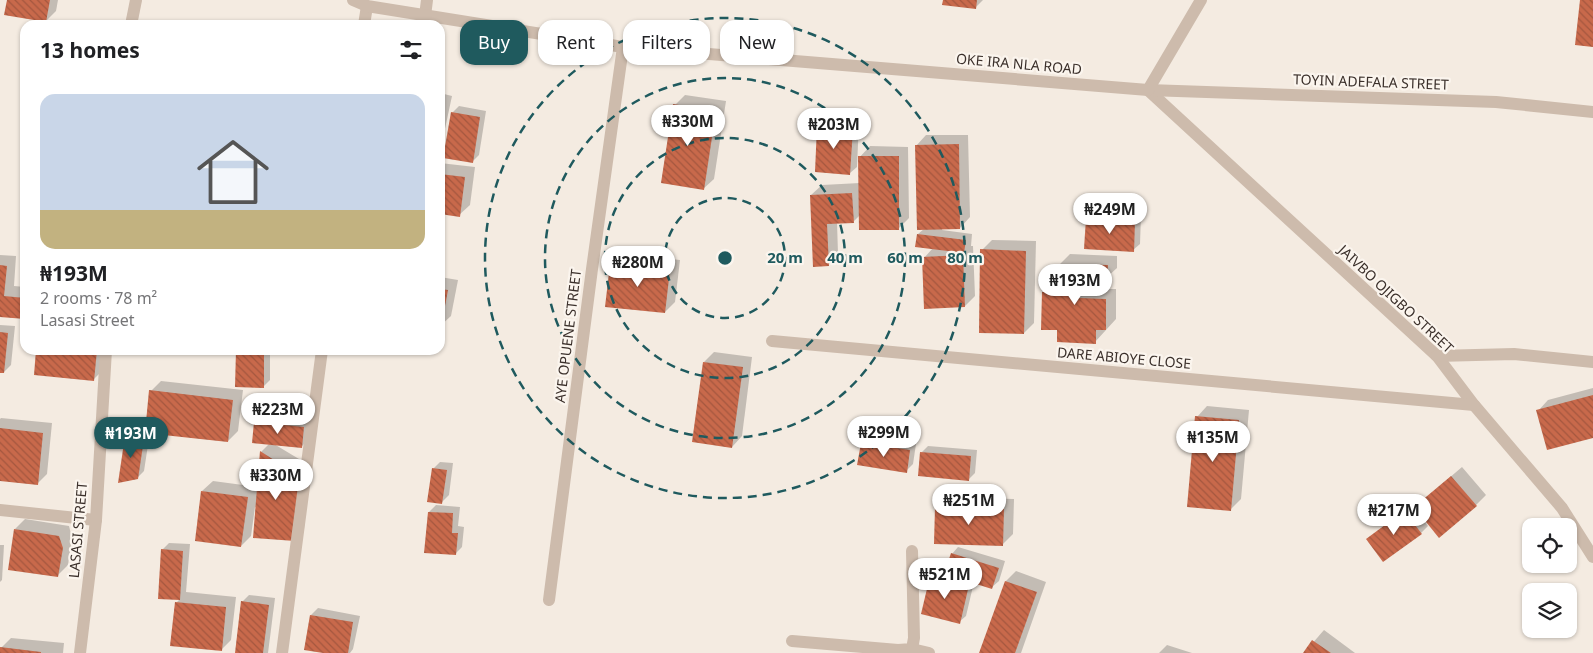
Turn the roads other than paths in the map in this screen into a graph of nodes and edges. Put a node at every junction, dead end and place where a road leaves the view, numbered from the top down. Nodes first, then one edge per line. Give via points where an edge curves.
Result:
1 (136, 0) edge
2 (353, 0) edge
3 (427, 0) edge
4 (1201, 0) edge
5 (367, 6) junction
6 (425, 16) junction
7 (132, 20) edge
8 (365, 20) edge
9 (623, 47) joint
10 (710, 54) edge
11 (1148, 90) junction
12 (1593, 112) edge
13 (772, 342) dead end
14 (106, 355) edge
15 (321, 355) edge
16 (1437, 356) junction
17 (1593, 362) edge
18 (1474, 405) junction
19 (0, 510) edge
20 (96, 520) junction
21 (912, 551) dead end
22 (1593, 557) edge
23 (549, 600) dead end
24 (792, 641) dead end
25 (912, 651) edge
26 (80, 653) edge
27 (282, 653) edge
28 (929, 653) edge

1 - 7 street
2 - 5 street, OKE IRA NLA ROAD
3 - 6 street
4 - 11 street
5 - 6 street, OKE IRA NLA ROAD
5 - 8 street
6 - 9 street, OKE IRA NLA ROAD
9 - 23 street, AYE OPUENE STREET
10 - 11 street, OKE IRA NLA ROAD
11 - 12 street, TOYIN ADEFALA STREET via 1496,102
11 - 16 street, JAIVBO OJIGBO STREET
13 - 18 street, DARE ABIOYE CLOSE
14 - 20 street, LASASI STREET
15 - 27 street
16 - 17 street via 1514,354
16 - 18 street, JAIVBO OJIGBO STREET
18 - 22 street, JAIVBO OJIGBO STREET via 1562,508
19 - 20 street
20 - 26 street, LASASI STREET
21 - 25 street
24 - 25 street
25 - 28 street

